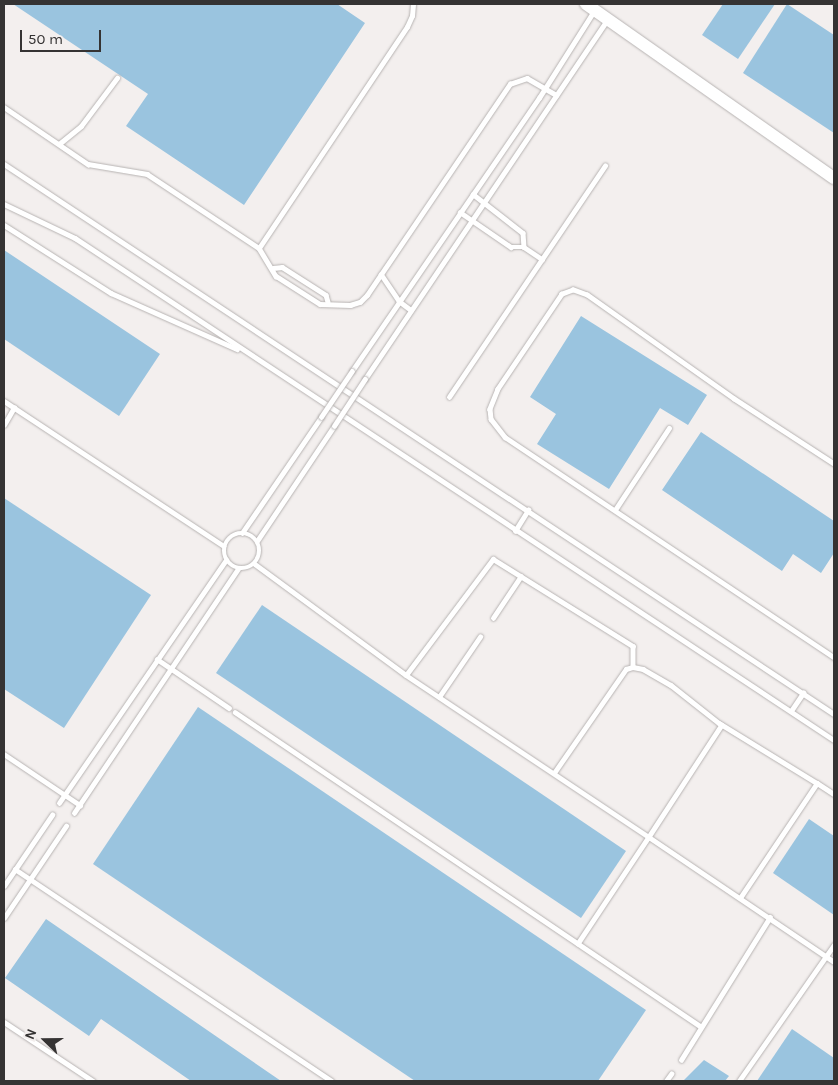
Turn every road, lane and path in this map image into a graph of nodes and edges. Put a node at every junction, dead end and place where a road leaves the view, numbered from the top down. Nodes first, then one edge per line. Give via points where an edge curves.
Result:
1 (413, 4) edge
2 (591, 7) edge
3 (608, 19) junction
4 (117, 78) dead end
5 (545, 88) junction
6 (556, 95) junction
7 (4, 107) edge
8 (58, 144) junction
9 (4, 164) edge
10 (605, 166) dead end
11 (834, 178) edge
12 (473, 194) junction
13 (484, 202) junction
14 (4, 204) edge
15 (460, 212) junction
16 (472, 220) junction
17 (4, 225) edge
18 (524, 247) junction
19 (259, 248) junction
20 (542, 259) junction
21 (273, 268) junction
22 (381, 274) junction
23 (399, 301) junction
24 (328, 302) junction
25 (411, 310) junction
26 (243, 351) junction
27 (449, 397) dead end
28 (4, 401) edge
29 (14, 408) junction
30 (4, 425) edge
31 (669, 428) dead end
32 (834, 464) edge
33 (528, 510) junction
34 (615, 510) junction
35 (514, 530) junction
36 (242, 533) junction
37 (257, 541) junction
38 (224, 546) junction
39 (226, 560) junction
40 (255, 564) junction
41 (238, 569) junction
42 (521, 576) junction
43 (493, 618) dead end
44 (480, 636) dead end
45 (834, 657) edge
46 (157, 659) junction
47 (633, 667) junction
48 (172, 669) junction
49 (406, 675) junction
50 (803, 693) junction
51 (439, 697) junction
52 (229, 708) dead end
53 (791, 711) junction
54 (235, 712) dead end
55 (834, 714) edge
56 (722, 725) junction
57 (834, 740) edge
58 (4, 754) edge
59 (554, 774) junction
60 (817, 783) junction
61 (834, 794) edge
62 (65, 795) junction
63 (60, 803) dead end
64 (80, 805) junction
65 (74, 813) dead end
66 (52, 815) dead end
67 (66, 826) dead end
68 (649, 838) junction
69 (16, 868) junction
70 (31, 879) junction
71 (4, 886) edge
72 (740, 898) junction
73 (770, 917) junction
74 (4, 918) edge
75 (578, 944) junction
76 (834, 945) edge
77 (824, 956) junction
78 (834, 962) edge
79 (4, 1022) edge
80 (700, 1026) junction
81 (681, 1060) dead end
82 (671, 1074) dead end
83 (93, 1081) edge
84 (332, 1081) edge
85 (666, 1081) edge
86 (739, 1081) edge

1 - 19 lane via 407,27
2 - 3 street
2 - 5 lane
3 - 6 lane
3 - 11 street
4 - 8 lane via 81,126
5 - 6 lane
5 - 12 lane
5 - 22 lane via 527,78 510,84
6 - 13 lane
7 - 8 lane
8 - 19 lane via 96,167 147,174
9 - 33 lane
10 - 20 lane
12 - 13 lane
12 - 15 lane
13 - 16 lane
13 - 18 lane via 523,233
14 - 26 lane via 75,238
15 - 16 lane
15 - 23 lane
16 - 18 lane via 511,247
16 - 25 lane
17 - 26 lane via 111,293
18 - 20 lane
19 - 21 lane
20 - 27 lane
21 - 24 lane via 282,267 326,295
21 - 24 lane via 276,276 313,300 320,304
22 - 23 lane
22 - 24 lane via 360,302
23 - 25 lane
23 - 36 lane, bridge
25 - 37 lane, bridge
26 - 35 lane
28 - 29 lane
29 - 30 lane
29 - 38 lane
31 - 34 lane
32 - 34 lane via 734,400 587,295 567,291 498,389 490,409 491,419 505,437
33 - 35 lane
33 - 50 lane
34 - 45 lane
35 - 53 lane
36 - 37 lane
36 - 38 lane via 231,536
37 - 40 lane via 260,553
38 - 39 lane
39 - 41 lane
39 - 46 lane
40 - 41 lane
40 - 49 lane
41 - 48 lane
42 - 43 lane
42 - 47 lane via 633,646
42 - 49 lane via 496,560 490,561
44 - 51 lane
46 - 48 lane
46 - 62 lane
47 - 56 lane via 671,685
47 - 59 lane via 626,669
48 - 52 lane
48 - 64 lane
49 - 51 lane
50 - 53 lane
50 - 55 lane
51 - 59 lane
53 - 57 lane
54 - 75 lane
56 - 60 lane
56 - 68 lane
58 - 62 lane
59 - 68 lane
60 - 61 lane
60 - 72 lane
62 - 63 lane
62 - 64 lane
64 - 65 lane
66 - 69 lane
67 - 70 lane
68 - 72 lane
68 - 75 lane
69 - 70 lane
69 - 71 lane
70 - 74 lane
70 - 84 lane
72 - 73 lane
73 - 77 lane
73 - 80 lane
75 - 80 lane
76 - 77 lane
77 - 78 lane
77 - 86 lane
79 - 83 lane
80 - 81 lane
82 - 85 lane

